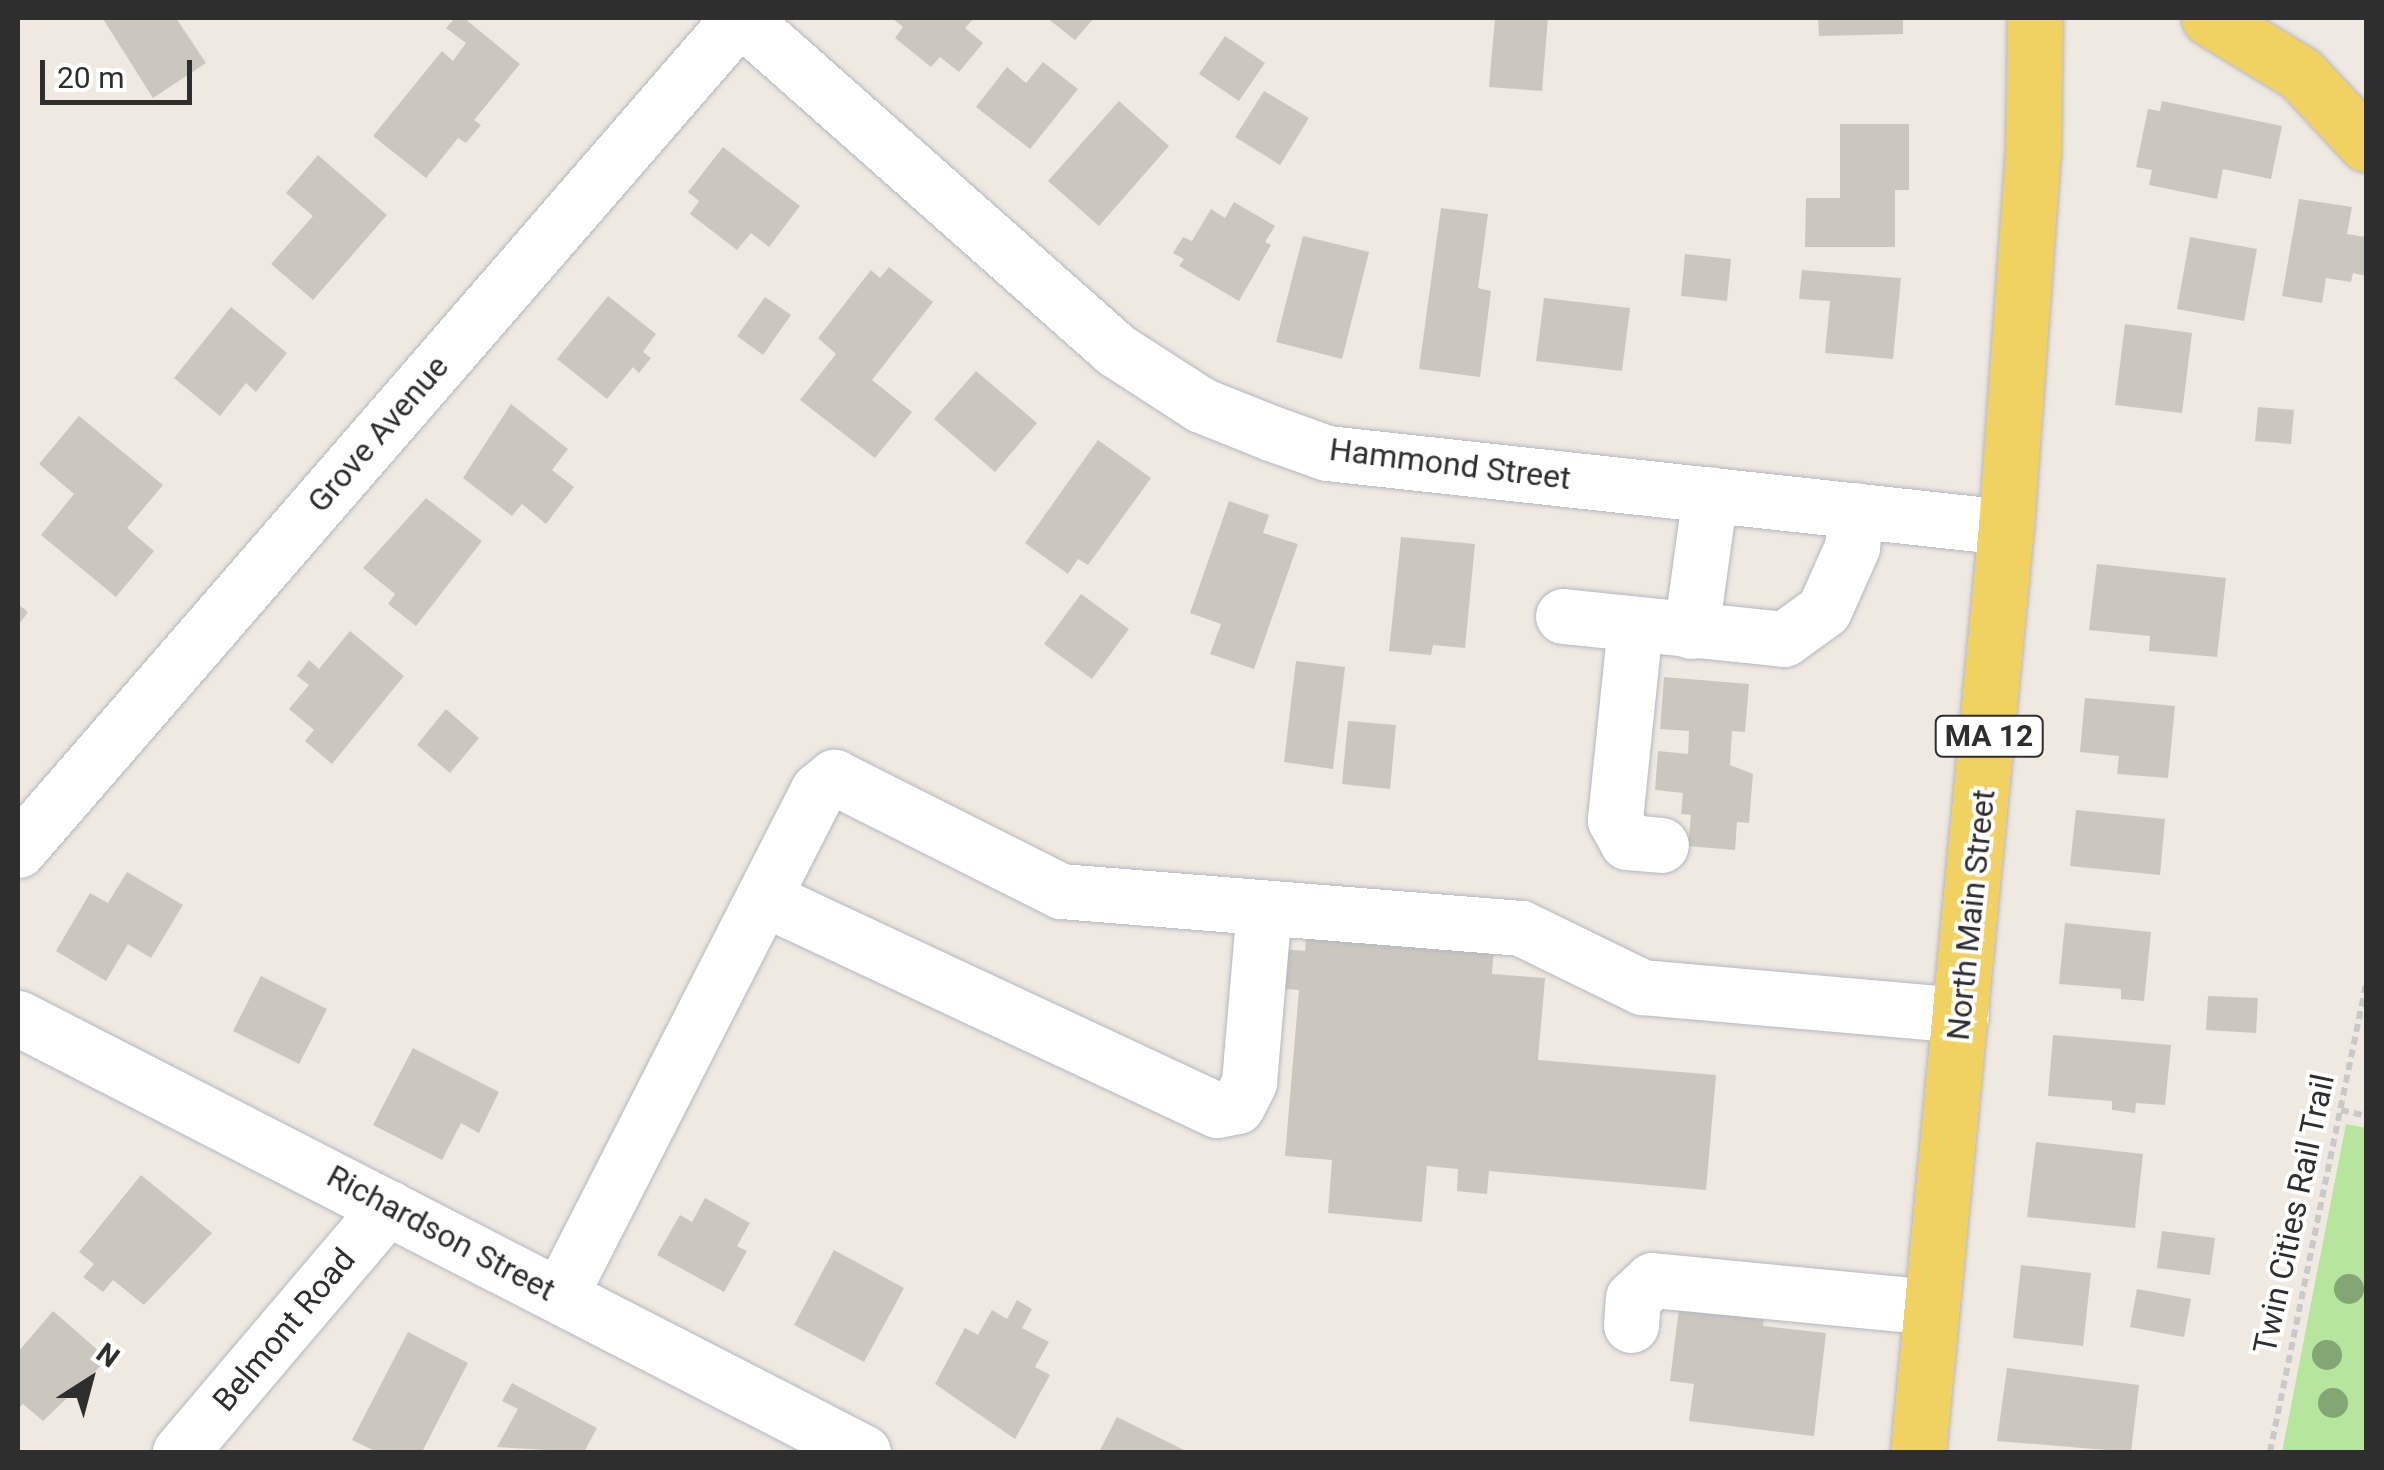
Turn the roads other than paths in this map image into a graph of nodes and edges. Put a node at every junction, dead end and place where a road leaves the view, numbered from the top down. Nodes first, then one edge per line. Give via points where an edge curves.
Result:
1 (740, 18) edge
2 (2035, 18) edge
3 (2209, 18) edge
4 (2261, 18) edge
5 (2301, 74) junction
6 (2366, 144) edge
7 (1710, 494) junction
8 (1856, 510) junction
9 (2006, 527) junction
10 (1563, 616) dead end
11 (1635, 625) junction
12 (1691, 631) junction
13 (1661, 845) dead end
14 (18, 850) edge
15 (763, 898) junction
16 (1264, 908) junction
17 (1961, 1015) junction
18 (18, 1018) edge
19 (388, 1207) junction
20 (560, 1296) junction
21 (1931, 1307) junction
22 (1631, 1325) dead end
23 (180, 1452) edge
24 (863, 1452) edge
25 (1918, 1452) edge

1 - 7 street, Hammond Street via 1116,350 1201,405 1327,452
1 - 14 street, Grove Avenue
2 - 9 main road, North Main Street / MA 12 via 2033,153
3 - 5 main road
4 - 5 main road
5 - 6 main road
7 - 8 street, Hammond Street
7 - 12 street
8 - 9 street, Hammond Street
8 - 12 street via 1848,559 1813,624 1784,638
9 - 17 main road, North Main Street / MA 12
10 - 11 street
11 - 12 street
11 - 13 street via 1615,820 1627,842
15 - 16 street via 818,790 834,778 1039,884 1080,894
15 - 16 street via 1217,1110 1237,1106 1249,1082
15 - 20 street
16 - 17 street via 1521,928 1552,938 1628,984 1661,991
17 - 21 main road, North Main Street / MA 12
18 - 19 street, Richardson Street
19 - 20 street, Richardson Street
19 - 23 street, Belmont Road
20 - 24 street, Richardson Street
21 - 22 street via 1652,1280 1633,1298
21 - 25 main road, North Main Street / MA 12

